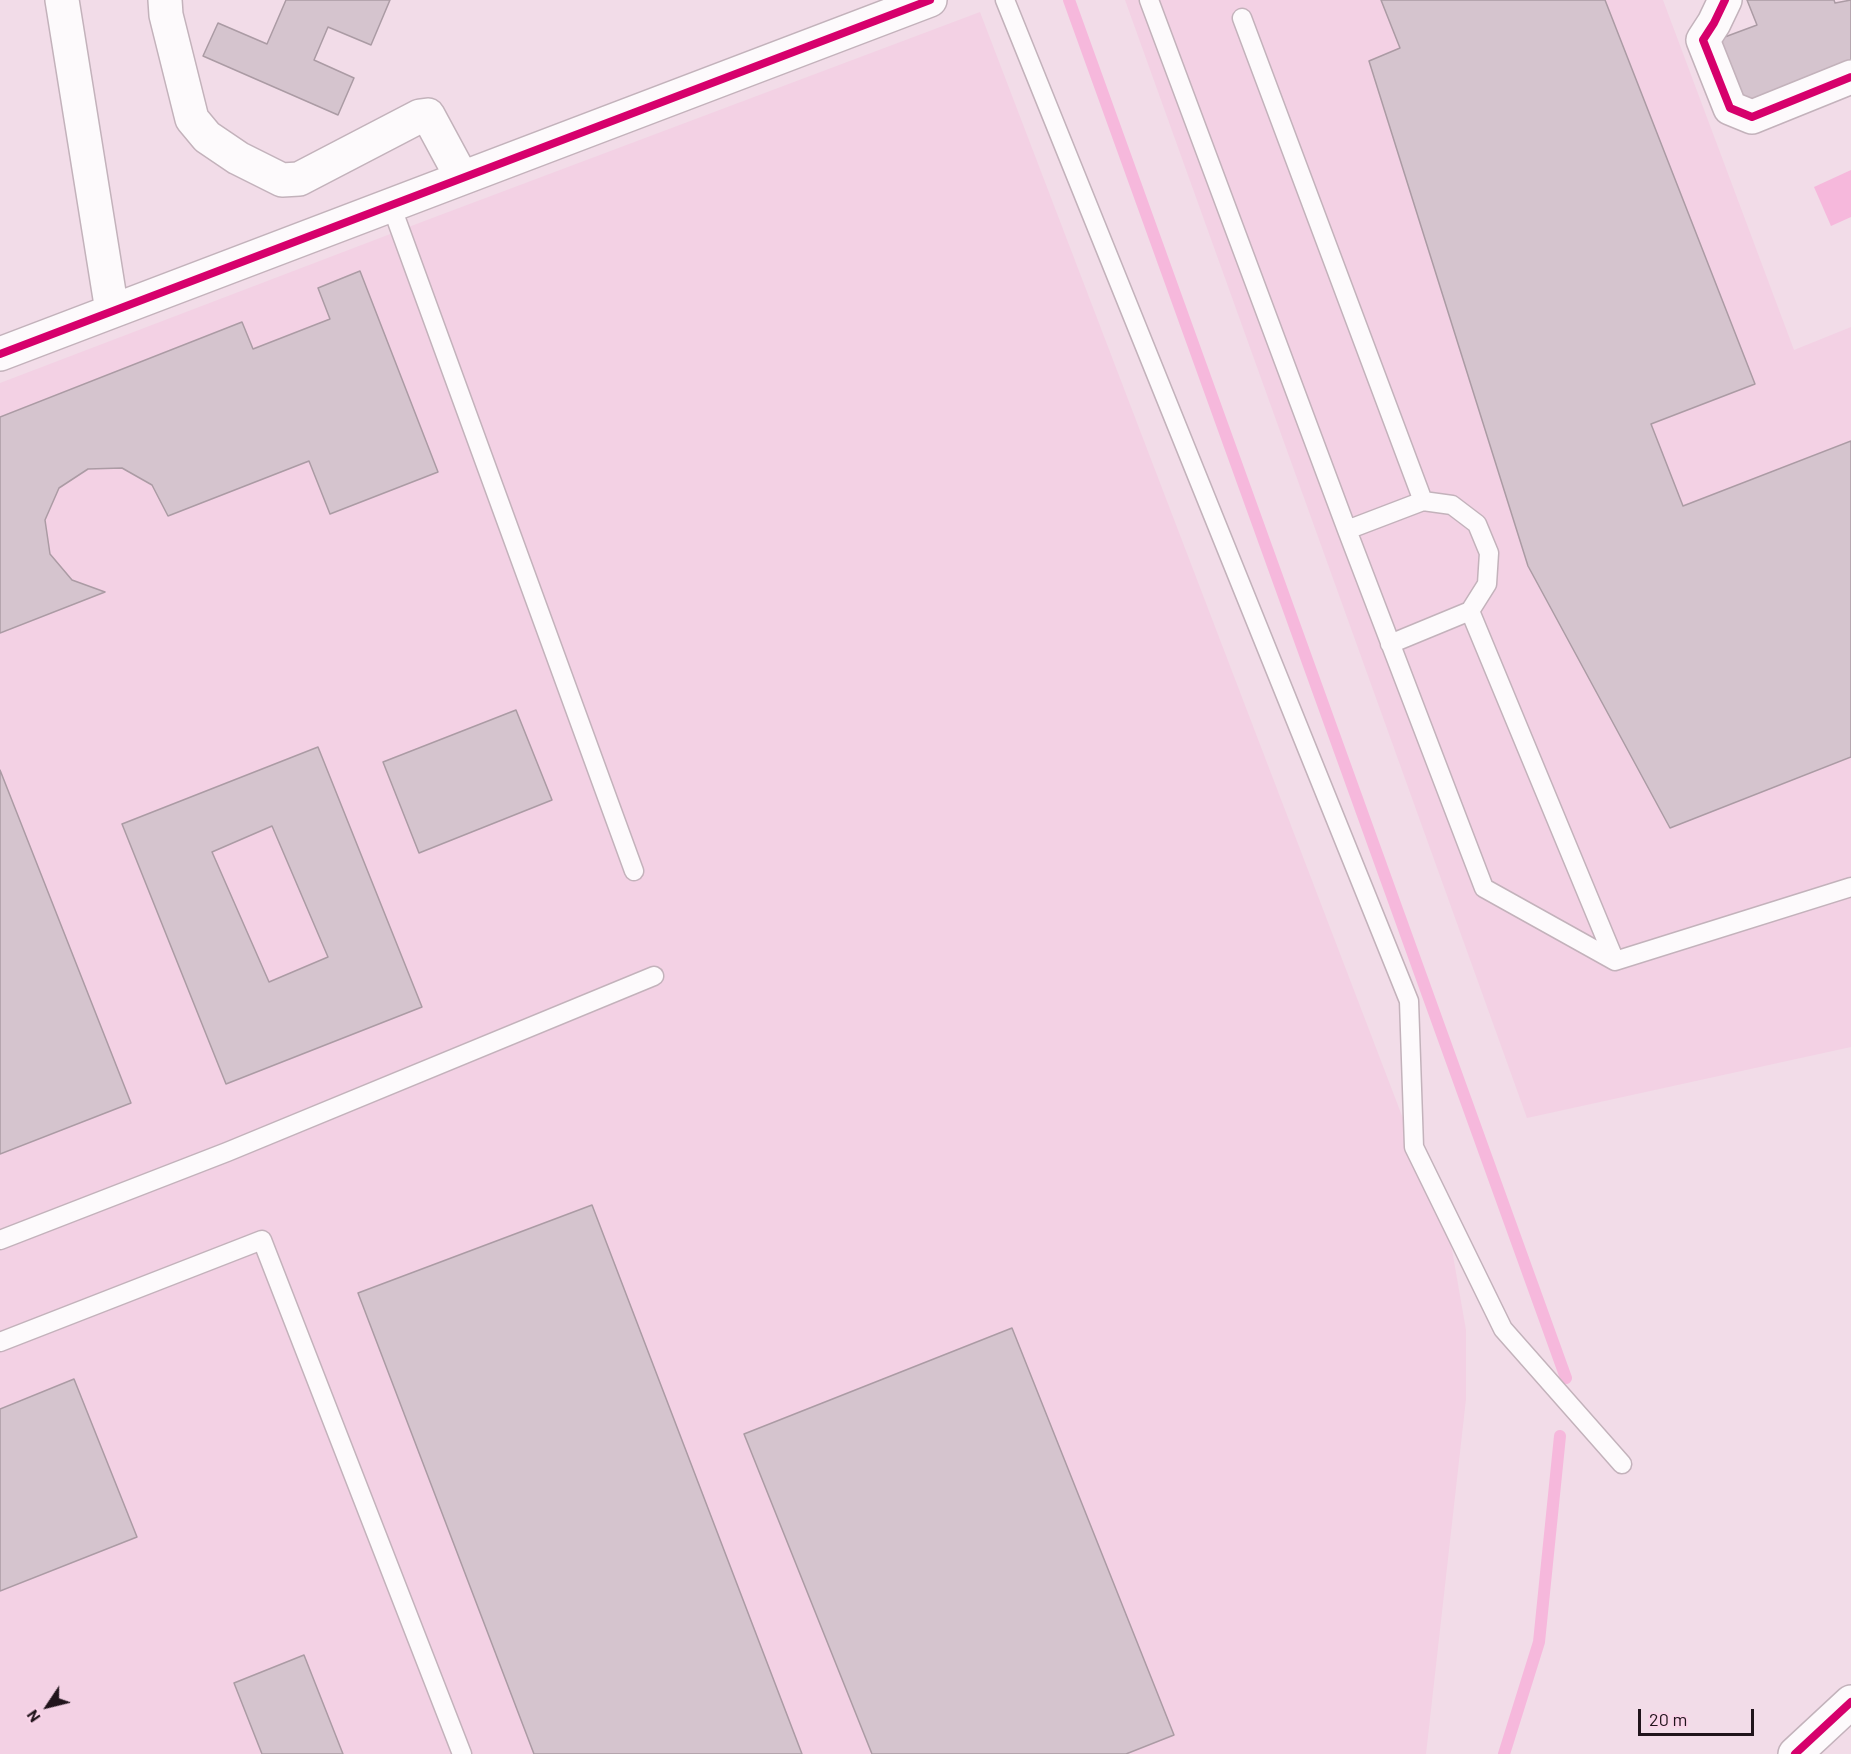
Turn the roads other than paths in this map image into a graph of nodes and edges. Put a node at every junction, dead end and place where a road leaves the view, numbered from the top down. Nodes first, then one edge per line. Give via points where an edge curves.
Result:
1 (62, 0) edge
2 (165, 0) edge
3 (930, 0) edge
4 (1005, 0) edge
5 (1149, 0) edge
6 (1725, 0) edge
7 (1242, 18) dead end
8 (1851, 77) edge
9 (462, 178) junction
10 (391, 205) junction
11 (112, 311) junction
12 (0, 354) edge
13 (1423, 501) junction
14 (1347, 530) junction
15 (1470, 611) junction
16 (1390, 644) junction
17 (634, 871) dead end
18 (1851, 887) edge
19 (1616, 961) junction
20 (654, 976) dead end
21 (0, 1240) edge
22 (0, 1341) edge
23 (1622, 1464) dead end
24 (1851, 1702) edge
25 (462, 1754) edge
26 (1795, 1754) edge

1 - 11 street
2 - 9 street via 192,119 207,137 238,158 282,180 299,179 428,115
3 - 9 street
4 - 23 lane via 1408,1001 1414,1146 1503,1329
5 - 14 lane
6 - 8 street via 1703,40 1730,108 1752,117
7 - 13 lane
9 - 10 street
10 - 11 street
10 - 17 lane
11 - 12 street
13 - 14 lane
13 - 15 lane via 1452,505 1477,524 1489,553 1487,584
14 - 16 lane
15 - 16 lane
15 - 19 lane
16 - 19 lane via 1484,888
18 - 19 lane
20 - 21 lane via 227,1152
22 - 25 lane via 262,1240
24 - 26 street

